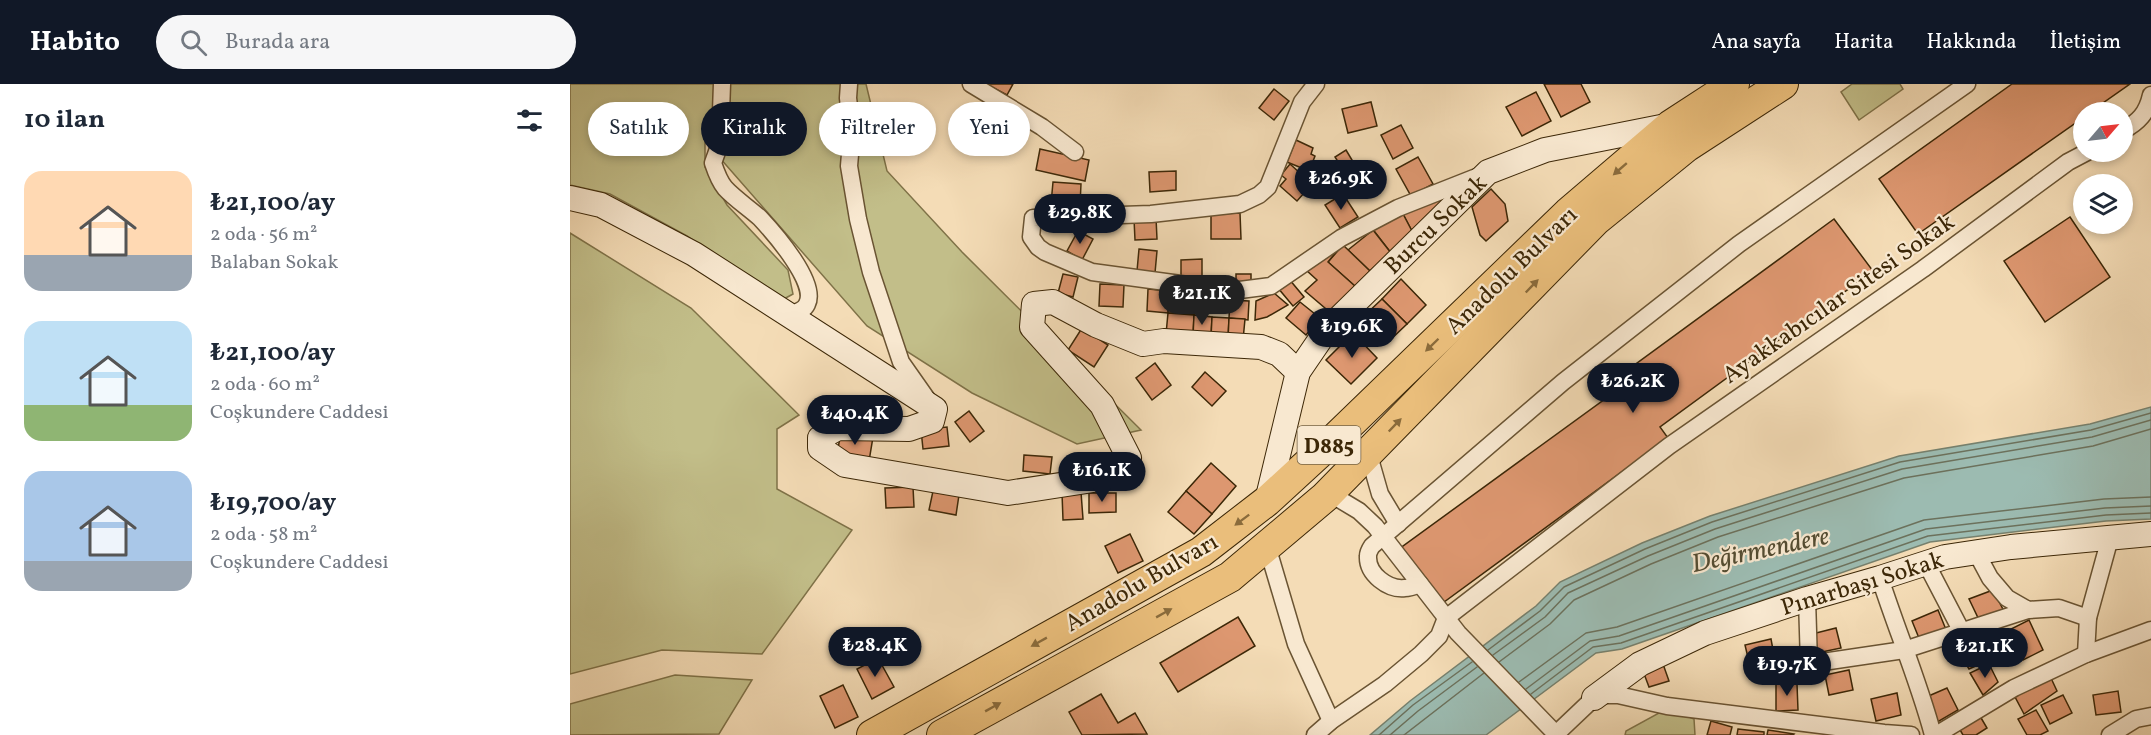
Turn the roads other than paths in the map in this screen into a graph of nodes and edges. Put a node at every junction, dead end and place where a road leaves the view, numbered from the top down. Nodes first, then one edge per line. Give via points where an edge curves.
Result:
1 (722, 84) edge
2 (849, 84) edge
3 (971, 84) edge
4 (1316, 84) edge
5 (1734, 84) edge
6 (1783, 84) edge
7 (1967, 84) edge
8 (2151, 94) edge
9 (1671, 125) junction
10 (2133, 125) edge
11 (1075, 152) dead end
12 (2073, 159) edge
13 (1488, 172) junction
14 (570, 198) edge
15 (788, 316) junction
16 (1298, 372) junction
17 (935, 409) junction
18 (1368, 452) junction
19 (1329, 493) junction
20 (1267, 501) junction
21 (1398, 524) junction
22 (2151, 534) edge
23 (1383, 537) junction
24 (2110, 538) junction
25 (1267, 546) junction
26 (1976, 552) junction
27 (1926, 563) junction
28 (1880, 578) junction
29 (1420, 584) junction
30 (1807, 598) junction
31 (2028, 610) junction
32 (1446, 618) junction
33 (2088, 618) junction
34 (2151, 630) edge
35 (1962, 632) junction
36 (1904, 650) junction
37 (2086, 654) junction
38 (1594, 698) junction
39 (2151, 716) edge
40 (1331, 721) junction
41 (1553, 731) edge
42 (872, 735) edge
43 (942, 735) edge
44 (1315, 735) edge
45 (1911, 735) edge
46 (1935, 735) edge
47 (2110, 735) edge

1 - 15 street via 723,135 713,163 725,188 760,219 791,255 802,275 808,304
2 - 17 street via 849,166 871,272 901,362
3 - 11 street
4 - 13 street via 1302,102 1268,187 1259,195 1240,204 1162,213 1033,219 1031,237 1045,252 1092,272 1232,291 1271,286 1341,238 1398,208
5 - 9 highway, Anadolu Bulvarı / D885
18 -> 6 highway, Anadolu Bulvarı / D885 via 1596,220 1686,147
7 - 21 street via 1739,244 1563,382
8 - 10 street via 2149,107
9 - 13 street, Burcu Sokak via 1545,150
9 -> 20 highway, Anadolu Bulvarı / D885 via 1568,213
12 - 32 street, Ayakkabıcılar Sitesi Sokak via 1669,446
13 - 16 street, Burcu Sokak via 1326,331
14 - 15 street via 601,206 694,254
15 - 17 street
16 - 17 street via 1279,354 1261,347 1164,341 1143,344 1053,302 1034,304 1032,327 1102,405 1129,458 1119,476 1008,493 844,465 820,448 820,438 838,428 909,429 932,421
16 - 20 street, Burcu Sokak
18 - 19 highway, Anadolu Bulvarı / D885
18 - 21 street via 1380,494
19 - 23 street via 1359,512
19 - 25 highway, Anadolu Bulvarı / D885
20 -> 42 highway, Anadolu Bulvarı / D885 via 1201,552
21 - 23 street
22 - 24 street, Pınarbaşı Sokak
23 - 29 street
23 - 29 street via 1372,546 1368,556 1372,570 1393,587
24 - 26 street, Pınarbaşı Sokak
24 - 33 street
25 - 40 street via 1296,644
43 -> 25 highway, Anadolu Bulvarı / D885 via 1230,578
26 - 27 street, Pınarbaşı Sokak
26 - 31 street via 2007,598
27 - 28 street, Pınarbaşı Sokak
27 - 35 street
28 - 30 street, Pınarbaşı Sokak
28 - 36 street
29 - 32 street
30 - 36 street via 1809,664
30 - 38 street, Pınarbaşı Sokak via 1705,633 1640,664
31 - 33 street via 2059,608
31 - 35 street
32 - 40 street, Ayakkabıcılar Sitesi Sokak via 1439,636 1420,654
32 - 41 street
33 - 37 street
34 - 37 street
35 - 36 street
36 - 46 street
37 - 46 street via 2014,688
38 - 41 street
38 - 45 street via 1618,695 1667,706
39 - 47 street via 2136,719
40 - 44 street, Ayakkabıcılar Sitesi Sokak

